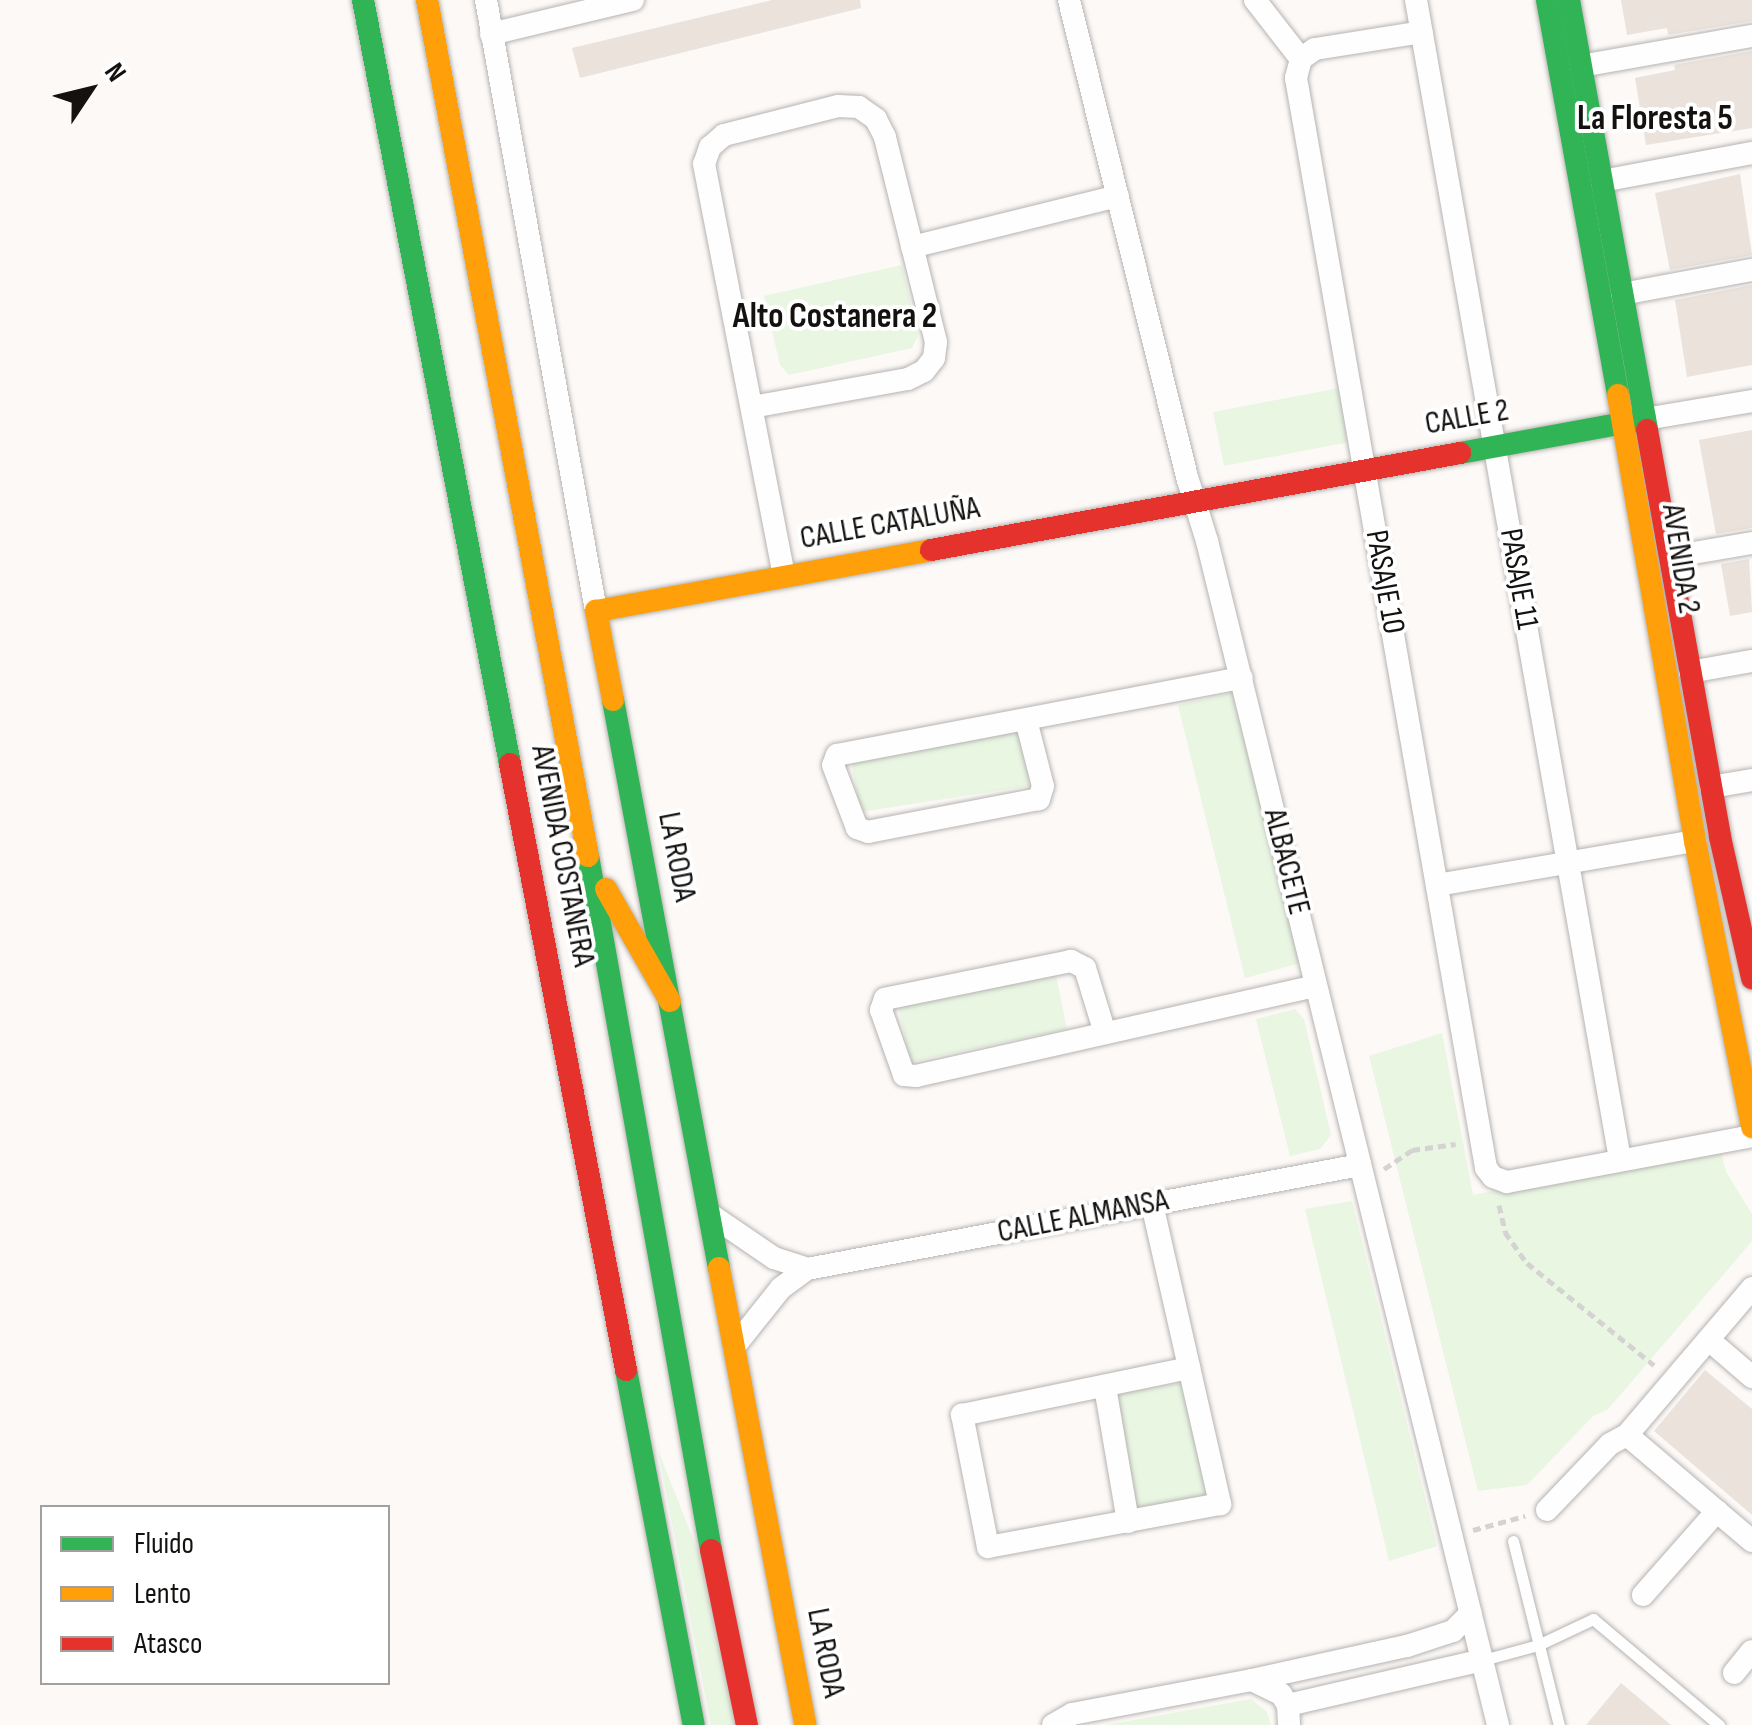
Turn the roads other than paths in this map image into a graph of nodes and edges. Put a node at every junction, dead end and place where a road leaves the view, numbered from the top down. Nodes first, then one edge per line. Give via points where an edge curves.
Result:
1 (363, 0) edge
2 (427, 0) edge
3 (486, 0) edge
4 (634, 0) edge
5 (1069, 0) edge
6 (1255, 0) edge
7 (1416, 0) edge
8 (1547, 0) edge
9 (1569, 0) edge
10 (1422, 32) junction
11 (491, 34) junction
12 (1752, 36) edge
13 (1301, 59) junction
14 (1581, 66) junction
15 (1752, 152) edge
16 (1602, 181) junction
17 (1118, 196) junction
18 (912, 248) junction
19 (1752, 270) edge
20 (1622, 294) junction
21 (1752, 400) edge
22 (752, 407) junction
23 (1633, 421) junction
24 (1495, 446) junction
25 (1365, 470) junction
26 (1194, 501) junction
27 (1752, 542) edge
28 (1670, 557) junction
29 (784, 576) junction
30 (596, 610) junction
31 (1752, 661) edge
32 (1690, 672) junction
33 (1242, 678) junction
34 (1026, 720) junction
35 (1752, 780) edge
36 (1711, 787) junction
37 (1694, 841) junction
38 (589, 858) junction
39 (1568, 863) junction
40 (1436, 885) junction
41 (1743, 899) edge
42 (1752, 978) edge
43 (1316, 986) junction
44 (670, 1001) junction
45 (1742, 1025) edge
46 (1105, 1033) junction
47 (1752, 1127) edge
48 (1752, 1136) edge
49 (1620, 1158) junction
50 (1361, 1171) junction
51 (1152, 1204) junction
52 (711, 1215) junction
53 (807, 1269) junction
54 (1752, 1288) edge
55 (1709, 1340) junction
56 (734, 1347) junction
57 (1189, 1368) junction
58 (1752, 1377) edge
59 (1104, 1386) junction
60 (1627, 1435) junction
61 (1547, 1510) road end
62 (1717, 1511) junction
63 (1128, 1522) junction
64 (1513, 1541) dead end
65 (1752, 1541) edge
66 (1643, 1595) dead end
67 (1470, 1613) junction
68 (1538, 1646) junction
69 (1752, 1652) edge
70 (1482, 1660) junction
71 (1734, 1672) dead end
72 (1252, 1680) junction
73 (1288, 1715) edge
74 (694, 1725) edge
75 (747, 1725) edge
76 (806, 1725) edge
77 (1053, 1725) edge
78 (1498, 1725) edge
79 (1558, 1725) edge
80 (1719, 1725) edge

1 - 74 street, AVENIDA COSTANERA
2 - 38 street, AVENIDA COSTANERA
3 - 11 street, LA RODA
4 - 11 street
5 - 17 street, ALBACETE
6 - 13 street
7 - 10 street, PASAJE 11
8 - 23 street, AVENIDA 2
9 - 14 street, AVENIDA 2
10 - 13 street via 1315,49
10 - 24 street, PASAJE 11
11 - 30 street, LA RODA
12 - 14 street
13 - 25 street, PASAJE 10 via 1296,78
14 - 16 street, AVENIDA 2
15 - 16 street
16 - 20 street, AVENIDA 2
17 - 18 street
17 - 26 street, ALBACETE
18 - 22 street via 936,342 930,365 908,379
18 - 22 street via 885,137 868,112 838,106 732,132 710,147 705,173
19 - 20 street
20 - 23 street, AVENIDA 2
21 - 23 street, CALLE 2
22 - 29 street
23 - 24 street, CALLE 2
23 - 28 street, AVENIDA 2
23 - 37 street, AVENIDA 2
24 - 25 street, CALLE 2
24 - 39 street, PASAJE 11
25 - 26 street, CALLE 2
25 - 40 street, PASAJE 10
26 - 29 street, CALLE CATALUÑA
26 - 33 street, ALBACETE
27 - 28 street
28 - 32 street, AVENIDA 2
29 - 30 street, CALLE CATALUÑA
30 - 44 street, LA RODA
31 - 32 street
32 - 36 street, AVENIDA 2
33 - 34 street
33 - 43 street, ALBACETE
34 - 34 street via 837,754 833,765 857,828 868,832 1040,798 1043,786
35 - 36 street
36 - 41 street, AVENIDA 2
37 - 39 street
37 - 45 street, AVENIDA 2
38 - 44 street
38 - 75 street, AVENIDA COSTANERA
39 - 40 street
39 - 49 street, PASAJE 11
40 - 49 street, PASAJE 10 via 1486,1168 1507,1182
41 - 42 street, AVENIDA 2
43 - 46 street
43 - 50 street, ALBACETE
44 - 52 street, LA RODA
45 - 47 street, AVENIDA 2
46 - 46 street via 1085,968 1071,961 885,999 881,1010 904,1075
48 - 49 street
50 - 51 street, CALLE ALMANSA
50 - 67 street, ALBACETE
51 - 53 street, CALLE ALMANSA
51 - 57 street
52 - 53 street via 774,1258
52 - 56 street, LA RODA
53 - 56 street via 781,1288
54 - 55 street
55 - 58 street
55 - 60 street
56 - 76 street, LA RODA
57 - 59 street
57 - 63 street via 1220,1504
59 - 63 street
59 - 63 street via 962,1415 988,1547
60 - 61 street via 1610,1444
60 - 62 street
62 - 65 street
62 - 66 street
64 - 68 lane
67 - 70 street, ALBACETE
67 - 72 street via 1453,1631 1407,1646
68 - 70 lane
68 - 79 lane
68 - 80 lane via 1593,1618
69 - 71 street
70 - 73 street
70 - 78 street, ALBACETE
72 - 73 street via 1280,1694
72 - 77 street via 1072,1714

